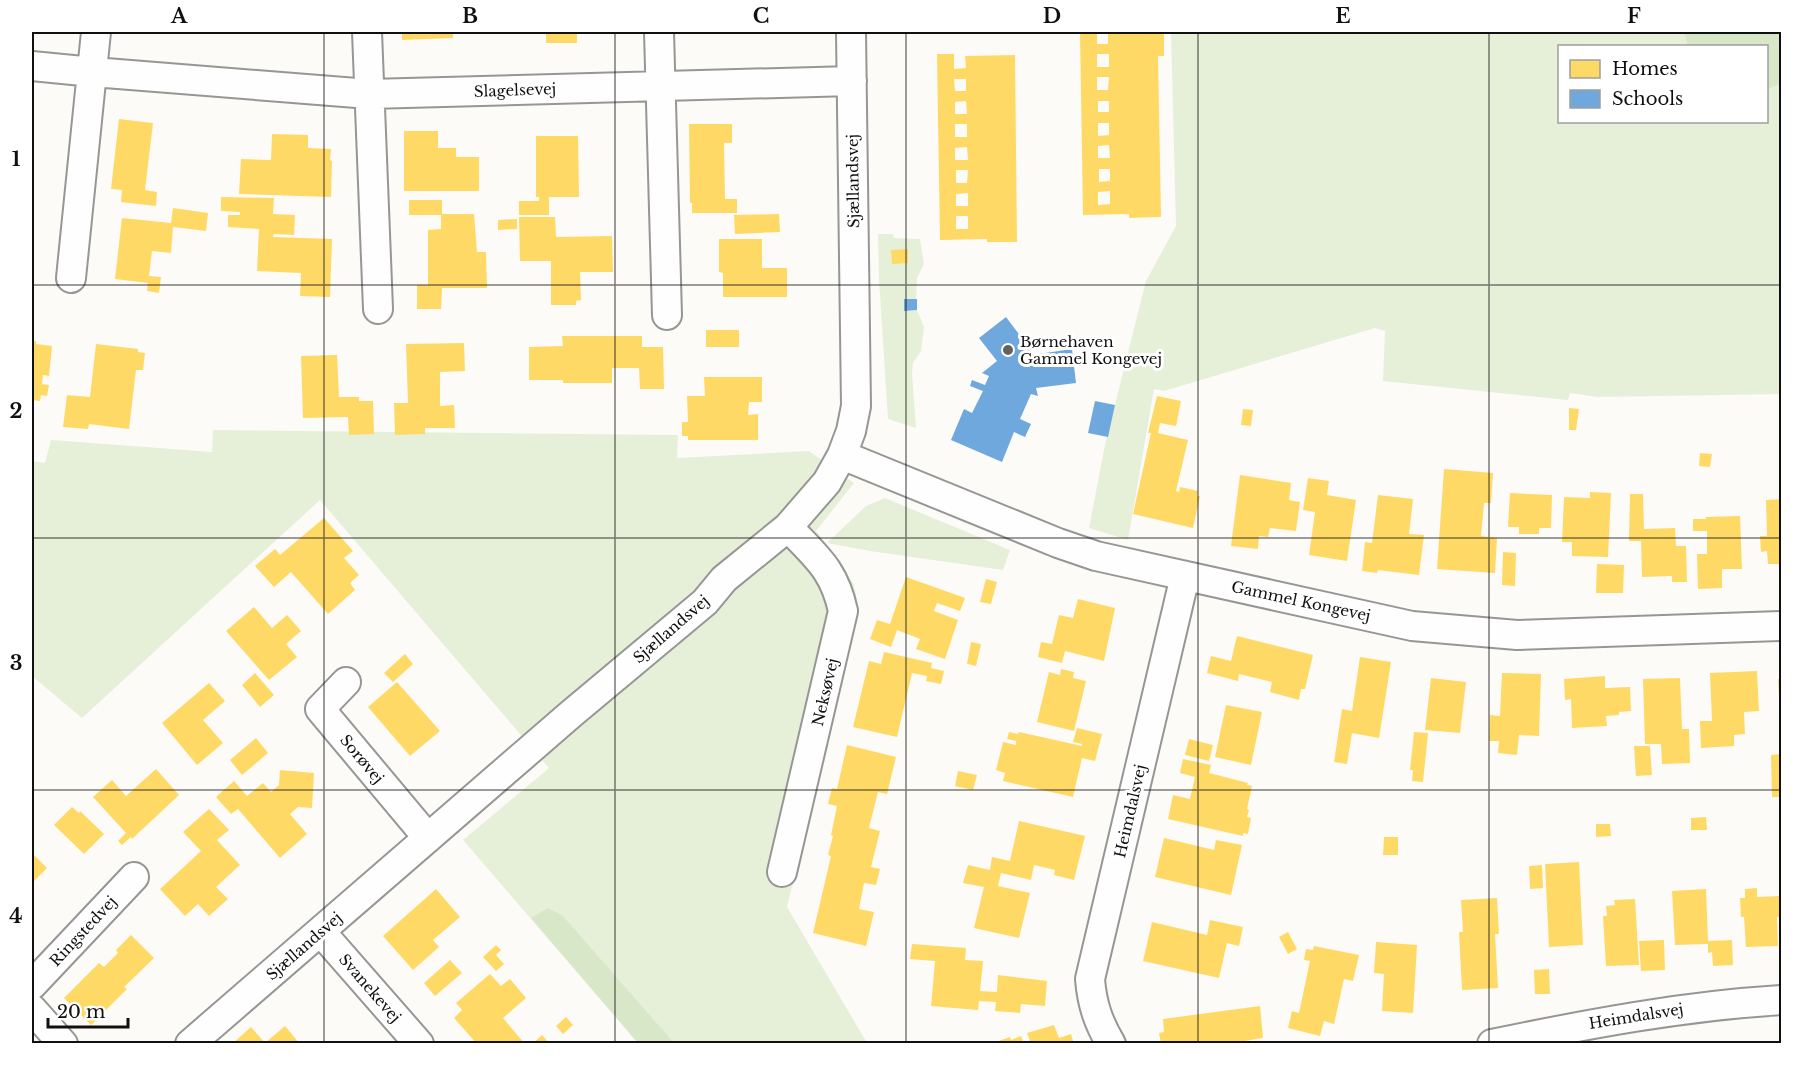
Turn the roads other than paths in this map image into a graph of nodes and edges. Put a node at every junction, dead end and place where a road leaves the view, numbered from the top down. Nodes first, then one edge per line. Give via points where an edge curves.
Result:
1 (96, 32) edge
2 (367, 32) edge
3 (659, 32) edge
4 (851, 32) edge
5 (32, 66) edge
6 (93, 72) junction
7 (852, 81) junction
8 (661, 86) junction
9 (369, 94) junction
10 (71, 278) dead end
11 (378, 309) dead end
12 (667, 315) dead end
13 (842, 455) junction
14 (788, 527) junction
15 (1185, 576) junction
16 (1782, 626) edge
17 (346, 682) dead end
18 (428, 838) junction
19 (782, 873) dead end
20 (134, 878) dead end
21 (321, 932) junction
22 (32, 985) edge
23 (1782, 1000) edge
24 (32, 1009) edge
25 (63, 1044) edge
26 (190, 1044) edge
27 (419, 1044) edge
28 (1111, 1044) edge
29 (1492, 1044) edge

1 - 6 street
2 - 9 street
3 - 8 street
4 - 7 street, Sjællandsvej
5 - 6 street, Slagelsevej
6 - 9 street, Slagelsevej
6 - 10 street
7 - 8 street, Slagelsevej
7 - 13 street, Sjællandsvej via 856,406
8 - 9 street, Slagelsevej
8 - 12 street
9 - 11 street
13 - 14 street, Sjællandsvej via 827,482
13 - 15 street, Gammel Kongevej via 1058,543 1096,556
14 - 18 street, Sjællandsvej
14 - 19 street, Neksøvej via 826,568 838,589 843,611
15 - 16 street, Gammel Kongevej via 1412,626 1505,634
15 - 28 street, Heimdalsvej via 1090,979 1099,1023
17 - 18 street, Sorøvej via 320,709
18 - 21 street, Sjællandsvej
20 - 22 street, Ringstedvej
21 - 26 street, Sjællandsvej
21 - 27 street, Svanekevej
23 - 29 street, Heimdalsvej via 1596,1022
24 - 25 street

